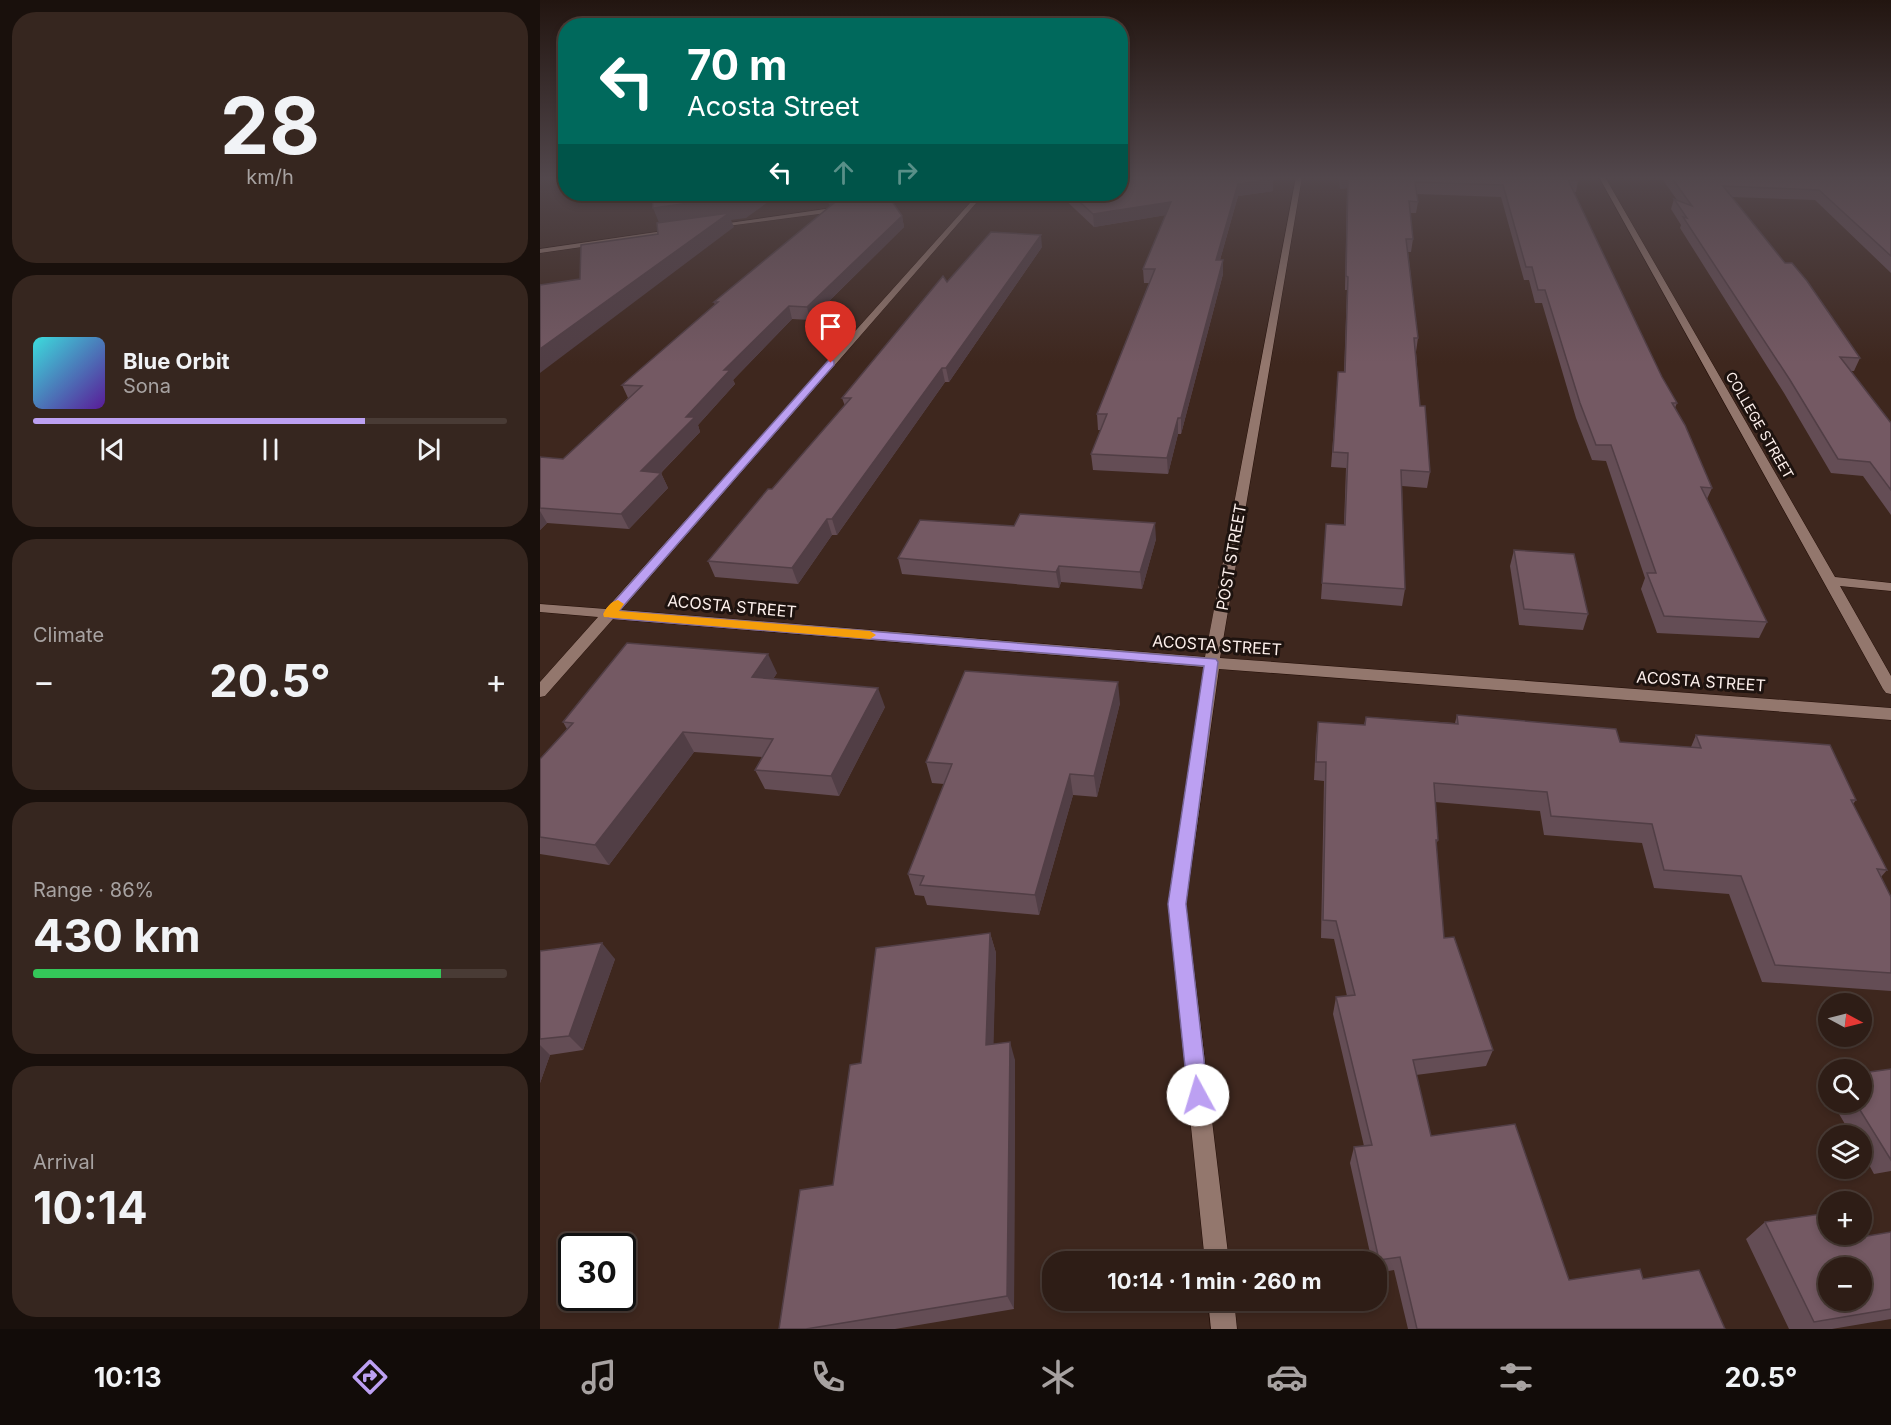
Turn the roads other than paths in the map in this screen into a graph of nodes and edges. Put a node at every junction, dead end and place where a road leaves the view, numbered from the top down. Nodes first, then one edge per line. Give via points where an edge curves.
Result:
1 (624, 239) edge
2 (941, 239) edge
3 (1288, 239) edge
4 (1637, 239) edge
5 (540, 251) edge
6 (1831, 580) junction
7 (1891, 586) edge
8 (540, 608) edge
9 (609, 614) junction
10 (1212, 662) junction
11 (1891, 689) edge
12 (540, 692) edge
13 (1891, 714) edge
14 (1216, 1251) edge
15 (1222, 1311) edge
16 (1224, 1329) edge

1 - 5 street
2 - 9 street
3 - 10 street, POST STREET
4 - 6 street, COLLEGE STREET
6 - 7 street
6 - 11 street, COLLEGE STREET
8 - 9 street, ACOSTA STREET
9 - 10 street, ACOSTA STREET
9 - 12 street
10 - 13 street, ACOSTA STREET
10 - 14 street, POST STREET via 1177,904
15 - 16 street

